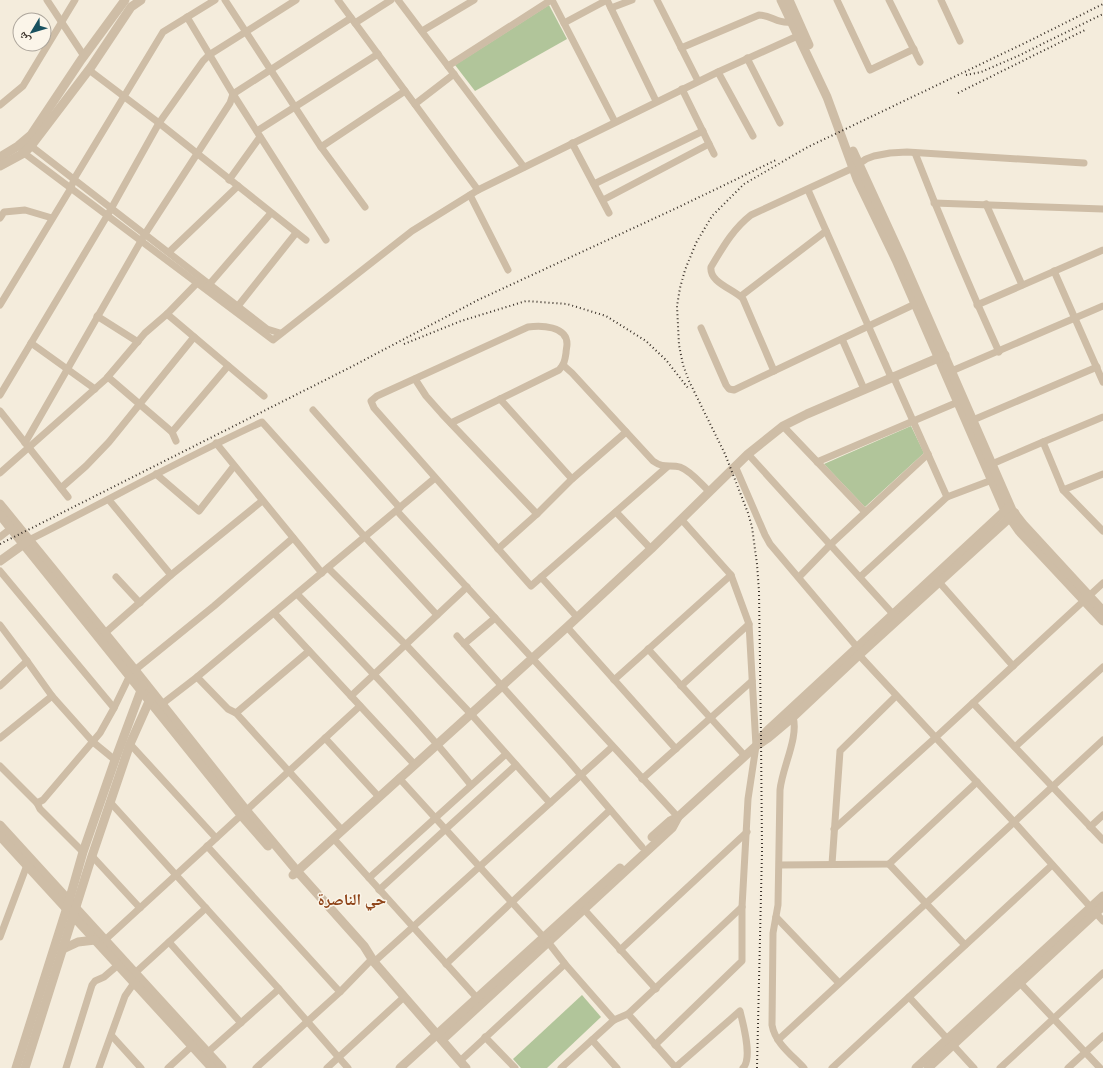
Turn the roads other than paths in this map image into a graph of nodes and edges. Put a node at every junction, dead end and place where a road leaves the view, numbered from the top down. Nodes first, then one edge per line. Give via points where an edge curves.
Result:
1 (47, 0) edge
2 (75, 0) edge
3 (125, 0) edge
4 (141, 0) edge
5 (215, 0) edge
6 (225, 0) edge
7 (296, 0) edge
8 (338, 0) edge
9 (391, 0) edge
10 (398, 0) edge
11 (474, 0) edge
12 (551, 0) edge
13 (607, 0) edge
14 (632, 0) edge
15 (657, 0) edge
16 (780, 0) edge
17 (788, 0) edge
18 (837, 0) edge
19 (889, 0) edge
20 (941, 0) edge
21 (611, 8) junction
22 (187, 17) junction
23 (353, 20) junction
24 (790, 22) junction
25 (62, 23) junction
26 (564, 23) junction
27 (422, 31) junction
28 (246, 32) junction
29 (801, 35) junction
30 (960, 41) dead end
31 (681, 48) junction
32 (914, 49) junction
33 (378, 54) junction
34 (210, 55) junction
35 (84, 56) junction
36 (747, 58) junction
37 (920, 62) dead end
38 (448, 66) junction
39 (89, 70) junction
40 (271, 70) junction
41 (718, 72) junction
42 (454, 74) junction
43 (698, 81) junction
44 (682, 89) junction
45 (405, 91) junction
46 (233, 94) junction
47 (124, 96) junction
48 (656, 101) junction
49 (415, 104) junction
50 (0, 105) edge
51 (295, 107) junction
52 (615, 122) junction
53 (780, 123) dead end
54 (159, 124) junction
55 (703, 131) junction
56 (258, 134) junction
57 (753, 136) dead end
58 (572, 143) junction
59 (709, 144) junction
60 (321, 147) junction
61 (24, 148) junction
62 (915, 153) junction
63 (196, 154) junction
64 (714, 154) dead end
65 (0, 157) edge
66 (1084, 163) dead end
67 (0, 166) edge
68 (856, 166) junction
69 (524, 167) junction
70 (74, 179) junction
71 (230, 180) junction
72 (594, 184) junction
73 (238, 186) junction
74 (71, 188) junction
75 (478, 190) junction
76 (808, 190) junction
77 (470, 195) junction
78 (602, 200) junction
79 (934, 203) junction
80 (986, 204) junction
81 (365, 207) dead end
82 (111, 208) junction
83 (1103, 209) edge
84 (271, 213) junction
85 (609, 213) dead end
86 (107, 216) junction
87 (0, 218) edge
88 (52, 218) junction
89 (826, 231) junction
90 (296, 233) junction
91 (145, 234) junction
92 (306, 240) dead end
93 (326, 240) dead end
94 (142, 242) junction
95 (1103, 250) edge
96 (169, 252) junction
97 (508, 270) dead end
98 (1054, 271) junction
99 (199, 280) junction
100 (1022, 285) junction
101 (207, 286) junction
102 (740, 296) junction
103 (915, 304) junction
104 (0, 305) edge
105 (977, 305) junction
106 (238, 306) junction
107 (1103, 306) edge
108 (167, 314) junction
109 (97, 316) junction
110 (1076, 318) junction
111 (869, 326) junction
112 (701, 328) dead end
113 (280, 333) junction
114 (194, 337) junction
115 (842, 339) junction
116 (138, 342) junction
117 (31, 343) junction
118 (998, 352) junction
119 (941, 357) junction
120 (563, 365) junction
121 (228, 366) junction
122 (1097, 367) junction
123 (67, 369) junction
124 (774, 371) junction
125 (948, 373) junction
126 (892, 376) junction
127 (108, 377) junction
128 (415, 379) junction
129 (1103, 382) edge
130 (95, 389) junction
131 (864, 389) junction
132 (0, 395) edge
133 (264, 396) dead end
134 (500, 399) junction
135 (958, 402) junction
136 (140, 404) junction
137 (313, 410) dead end
138 (0, 411) edge
139 (1103, 417) edge
140 (913, 420) junction
141 (973, 420) junction
142 (451, 423) junction
143 (783, 426) junction
144 (172, 432) junction
145 (626, 432) junction
146 (176, 441) dead end
147 (1043, 442) junction
148 (216, 443) junction
149 (26, 445) junction
150 (748, 454) junction
151 (928, 454) junction
152 (817, 462) junction
153 (992, 464) junction
154 (234, 466) junction
155 (735, 466) junction
156 (667, 467) junction
157 (0, 472) edge
158 (156, 474) junction
159 (1103, 474) edge
160 (435, 478) junction
161 (572, 479) junction
162 (992, 480) junction
163 (61, 488) junction
164 (1063, 490) junction
165 (709, 491) junction
166 (68, 497) dead end
167 (947, 497) junction
168 (109, 500) junction
169 (262, 501) junction
170 (0, 504) edge
171 (399, 509) junction
172 (616, 512) junction
173 (865, 512) junction
174 (1010, 512) junction
175 (537, 514) junction
176 (0, 515) edge
177 (681, 519) junction
178 (14, 526) junction
179 (1103, 531) edge
180 (0, 537) edge
181 (365, 537) junction
182 (293, 538) junction
183 (26, 542) junction
184 (830, 545) junction
185 (498, 549) junction
186 (651, 549) junction
187 (0, 561) edge
188 (325, 570) junction
189 (0, 571) edge
190 (171, 575) junction
191 (731, 575) junction
192 (799, 576) junction
193 (116, 577) dead end
194 (860, 577) junction
195 (540, 578) junction
196 (939, 582) junction
197 (1103, 583) edge
198 (467, 587) junction
199 (297, 594) junction
200 (1086, 598) junction
201 (140, 603) junction
202 (1103, 611) edge
203 (274, 613) junction
204 (893, 614) junction
205 (437, 615) junction
206 (577, 617) junction
207 (495, 618) junction
208 (1103, 621) edge
209 (749, 624) junction
210 (567, 627) junction
211 (1, 629) edge
212 (105, 633) junction
213 (457, 636) dead end
214 (464, 644) junction
215 (406, 645) junction
216 (648, 649) junction
217 (309, 651) junction
218 (858, 651) junction
219 (532, 658) junction
220 (27, 661) junction
221 (1013, 666) junction
222 (1103, 667) edge
223 (132, 672) junction
224 (374, 674) junction
225 (197, 677) junction
226 (614, 680) junction
227 (752, 681) junction
228 (0, 686) edge
229 (143, 686) junction
230 (501, 686) junction
231 (681, 686) junction
232 (52, 696) junction
233 (151, 696) junction
234 (351, 696) junction
235 (896, 696) junction
236 (973, 703) junction
237 (162, 704) junction
238 (360, 706) junction
239 (114, 708) junction
240 (236, 714) junction
241 (471, 714) junction
242 (793, 717) junction
243 (711, 718) junction
244 (0, 738) edge
245 (325, 738) junction
246 (936, 738) junction
247 (1103, 740) edge
248 (93, 742) junction
249 (130, 744) junction
250 (438, 744) junction
251 (756, 746) junction
252 (612, 747) junction
253 (1015, 747) junction
254 (676, 749) junction
255 (506, 754) junction
256 (745, 756) junction
257 (115, 760) junction
258 (414, 764) junction
259 (516, 764) junction
260 (1, 770) edge
261 (289, 771) junction
262 (581, 776) junction
263 (400, 778) junction
264 (642, 779) junction
265 (977, 782) junction
266 (471, 785) junction
267 (1052, 787) junction
268 (379, 797) junction
269 (110, 802) junction
270 (550, 803) junction
271 (37, 804) junction
272 (610, 810) junction
273 (244, 813) junction
274 (1103, 815) edge
275 (436, 818) junction
276 (678, 818) junction
277 (1014, 822) junction
278 (0, 825) edge
279 (1090, 827) junction
280 (445, 828) junction
281 (834, 829) junction
282 (342, 830) junction
283 (747, 832) junction
284 (0, 836) edge
285 (216, 838) junction
286 (334, 839) junction
287 (1103, 840) edge
288 (207, 846) junction
289 (642, 847) junction
290 (88, 854) junction
291 (832, 864) junction
292 (889, 864) junction
293 (26, 865) junction
294 (780, 865) junction
295 (1052, 865) junction
296 (480, 867) junction
297 (295, 873) junction
298 (176, 875) junction
299 (369, 878) junction
300 (379, 890) junction
301 (1103, 896) edge
302 (512, 903) junction
303 (926, 903) junction
304 (68, 904) junction
305 (1103, 906) edge
306 (582, 907) junction
307 (140, 908) junction
308 (206, 908) junction
309 (742, 908) junction
310 (1093, 910) junction
311 (75, 912) junction
312 (0, 913) edge
313 (776, 917) junction
314 (6, 920) junction
315 (1103, 921) edge
316 (413, 927) junction
317 (0, 937) edge
318 (95, 940) junction
319 (105, 940) junction
320 (546, 940) junction
321 (169, 942) junction
322 (965, 945) junction
323 (63, 949) junction
324 (620, 950) junction
325 (373, 961) junction
326 (118, 964) junction
327 (446, 964) junction
328 (565, 964) junction
329 (135, 972) junction
330 (1103, 973) edge
331 (134, 982) junction
332 (839, 983) junction
333 (1020, 983) junction
334 (279, 989) junction
335 (656, 989) junction
336 (340, 992) junction
337 (404, 997) junction
338 (909, 997) junction
339 (477, 998) junction
340 (628, 1014) junction
341 (1054, 1018) junction
342 (614, 1020) junction
343 (241, 1022) junction
344 (307, 1022) junction
345 (112, 1036) junction
346 (440, 1036) junction
347 (1103, 1036) edge
348 (486, 1037) junction
349 (592, 1040) junction
350 (778, 1040) junction
351 (950, 1042) junction
352 (656, 1045) junction
353 (192, 1046) junction
354 (208, 1052) junction
355 (1085, 1052) junction
356 (338, 1057) junction
357 (463, 1064) edge
358 (16, 1068) edge
359 (25, 1068) edge
360 (66, 1068) edge
361 (99, 1068) edge
362 (141, 1068) edge
363 (168, 1068) edge
364 (212, 1068) edge
365 (222, 1068) edge
366 (256, 1068) edge
367 (327, 1068) edge
368 (348, 1068) edge
369 (400, 1068) edge
370 (515, 1068) edge
371 (561, 1068) edge
372 (617, 1068) edge
373 (676, 1068) edge
374 (743, 1068) edge
375 (804, 1068) edge
376 (832, 1068) edge
377 (916, 1068) edge
378 (928, 1068) edge
379 (974, 1068) edge
380 (1000, 1068) edge
381 (1068, 1068) edge
382 (1100, 1068) edge

1 - 25 street
2 - 25 street
3 - 35 street
4 - 39 street via 132,7
5 - 22 street
6 - 28 street
7 - 28 street
8 - 23 street
9 - 23 street
10 - 27 street
11 - 27 street
12 - 26 street
12 - 38 street
13 - 21 street
13 - 26 street
14 - 21 street
15 - 31 street
16 - 24 street
17 - 29 street
18 - 32 street via 870,70
19 - 32 street
20 - 30 street
21 - 48 street
22 - 34 street
22 - 47 street via 163,32
23 - 33 street
23 - 40 street
24 - 29 street
24 - 31 street via 778,22 769,16 759,15
25 - 35 street
25 - 50 street via 23,86
26 - 52 street
27 - 38 street
28 - 34 street
28 - 40 street
29 - 36 street
29 - 68 street
31 - 43 street
32 - 37 street
33 - 45 street
33 - 51 street
34 - 46 street
34 - 54 street via 203,61
35 - 61 street
36 - 41 street
36 - 53 street
38 - 42 street
39 - 47 street
39 - 61 street
40 - 46 street
40 - 51 street
41 - 43 street
41 - 57 street
42 - 49 street
42 - 69 street
43 - 44 street
44 - 48 street
44 - 55 street
45 - 49 street
45 - 60 street
46 - 56 street
46 - 63 street via 230,103
47 - 54 street
47 - 70 street
48 - 52 street
49 - 75 street
51 - 56 street
51 - 60 street
52 - 58 street
54 - 63 street
54 - 82 street
55 - 59 street
55 - 72 street
56 - 71 street
56 - 93 street
58 - 69 street
58 - 72 street
59 - 64 street
59 - 78 street
60 - 81 street
61 - 65 street
61 - 67 street
61 - 70 street
61 - 74 street
62 - 66 street
62 - 68 street via 882,154 866,159
62 - 79 street
63 - 71 street
63 - 91 street
68 - 76 street
68 - 103 street
68 - 119 street
69 - 75 street
70 - 74 street
70 - 82 street
71 - 73 street
72 - 78 street
73 - 84 street
73 - 96 street
74 - 86 street
74 - 88 street
75 - 77 street
76 - 89 street
76 - 102 street via 752,215 729,237 710,272 714,278
77 - 97 street
77 - 113 street via 412,231
78 - 85 street
79 - 80 street
79 - 105 street
80 - 83 street
80 - 100 street
82 - 86 street
82 - 91 street
84 - 90 street
84 - 101 street
86 - 94 street
86 - 117 street
87 - 88 street via 4,212 25,210
88 - 104 street
89 - 102 street
89 - 111 street
90 - 92 street
90 - 106 street
91 - 94 street
91 - 96 street
94 - 99 street
94 - 109 street
95 - 98 street
96 - 99 street
98 - 100 street
98 - 110 street
99 - 101 street
99 - 108 street
100 - 105 street
101 - 106 street
101 - 113 street via 273,340
102 - 124 street via 747,306
103 - 111 street
103 - 119 street
105 - 118 street
106 - 113 street via 267,329
107 - 110 street
108 - 114 street
108 - 116 street
109 - 116 street
109 - 123 street
110 - 118 street
110 - 122 street
111 - 115 street
111 - 126 street
112 - 124 street via 729,389 734,390
114 - 121 street
114 - 136 street
115 - 124 street
115 - 131 street
116 - 127 street
117 - 123 street
117 - 132 street
118 - 125 street
119 - 125 street
119 - 126 street
120 - 128 street via 568,344 565,336 553,328 533,326
120 - 134 street via 559,370
120 - 145 street
121 - 133 street
121 - 144 street
122 - 129 street
122 - 141 street
123 - 130 street
123 - 149 street
125 - 135 street
125 - 141 street
126 - 131 street
126 - 140 street
127 - 130 street
127 - 136 street
128 - 142 street
128 - 160 street via 377,396 372,399 372,404
130 - 149 street
131 - 143 street
134 - 142 street
134 - 161 street
135 - 140 street
135 - 162 street
136 - 144 street
136 - 163 street via 109,442
137 - 171 street
138 - 149 street
139 - 147 street
140 - 151 street
140 - 152 street
141 - 153 street
142 - 175 street
143 - 150 street
143 - 152 street
144 - 146 street
145 - 156 street via 653,461
145 - 161 street
147 - 153 street
147 - 164 street
148 - 154 street
148 - 158 street
148 - 181 street via 262,422
149 - 157 street
149 - 163 street
150 - 155 street
150 - 184 street
151 - 167 street
151 - 173 street
152 - 173 street
153 - 174 street
154 - 158 street via 199,511
154 - 169 street
155 - 165 street
155 - 192 street via 768,540
156 - 165 street via 684,470
156 - 172 street
158 - 168 street
159 - 164 street
160 - 171 street
160 - 185 street
161 - 175 street
162 - 167 street
162 - 174 street
163 - 166 street
164 - 179 street
165 - 177 street
167 - 194 street
168 - 183 street
168 - 190 street
169 - 182 street
169 - 190 street
170 - 178 street
171 - 181 street
171 - 198 street
172 - 186 street
172 - 195 street
173 - 184 street
174 - 196 street
174 - 200 street via 1019,531
174 - 204 street
175 - 185 street
176 - 178 street
177 - 186 street
177 - 191 street
178 - 180 street
178 - 183 street
181 - 188 street
181 - 205 street
182 - 188 street
182 - 223 street
183 - 187 street
183 - 212 street
183 - 223 street
184 - 192 street
184 - 194 street
185 - 195 street via 531,586
186 - 206 street
188 - 199 street
188 - 215 street
189 - 239 street
190 - 201 street
191 - 209 street
191 - 216 street
192 - 218 street
193 - 201 street
194 - 204 street
195 - 206 street
196 - 218 street
196 - 221 street
197 - 200 street
198 - 205 street
198 - 207 street
199 - 203 street
199 - 224 street
200 - 202 street
200 - 208 street
200 - 221 street
201 - 212 street
203 - 217 street
203 - 225 street
204 - 218 street
205 - 215 street
206 - 210 street
207 - 214 street
207 - 219 street
209 - 227 street
209 - 231 street
210 - 219 street
210 - 226 street
211 - 220 street
212 - 223 street
213 - 214 street
214 - 230 street
215 - 224 street
215 - 241 street
216 - 226 street
216 - 231 street
217 - 234 street
217 - 240 street
218 - 235 street
218 - 242 street
218 - 251 street via 768,730
219 - 230 street
219 - 252 street
220 - 228 street
220 - 232 street
221 - 236 street
222 - 253 street
223 - 229 street
223 - 239 street
224 - 234 street
224 - 250 street
225 - 237 street
225 - 240 street
226 - 254 street
227 - 243 street
227 - 251 street
229 - 233 street
229 - 257 street
230 - 241 street
230 - 262 street
231 - 243 street
232 - 244 street
232 - 248 street
233 - 237 street
233 - 249 street
233 - 273 street
234 - 238 street
235 - 246 street
235 - 281 street via 840,751
236 - 246 street
236 - 253 street
237 - 273 street
238 - 245 street
238 - 258 street
239 - 248 street
240 - 261 street
241 - 250 street
241 - 255 street
242 - 251 street
242 - 294 street via 794,735 781,778
243 - 254 street
243 - 256 street
245 - 261 street
245 - 268 street
246 - 265 street
246 - 281 street
247 - 267 street
248 - 257 street
248 - 271 street
249 - 269 street
249 - 285 street
250 - 258 street
250 - 266 street
251 - 256 street
251 - 283 street via 749,787
252 - 262 street
252 - 264 street
253 - 267 street
254 - 264 street
255 - 259 street
255 - 266 street
256 - 276 street
257 - 290 street
258 - 263 street
259 - 270 street
259 - 280 street
260 - 271 street
261 - 273 street
261 - 282 street
262 - 270 street
262 - 272 street
263 - 268 street
263 - 275 street
264 - 276 street
265 - 277 street
265 - 292 street
266 - 275 street
267 - 277 street
267 - 279 street
268 - 282 street
269 - 290 street
269 - 298 street
270 - 296 street
271 - 290 street
272 - 289 street
272 - 302 street
273 - 285 street
273 - 297 street
274 - 279 street
275 - 280 street
275 - 299 street
276 - 289 street via 667,823
276 - 306 street via 672,828
277 - 295 street
277 - 303 street
278 - 304 street
279 - 287 street
280 - 296 street
280 - 300 street
281 - 291 street
282 - 286 street
283 - 309 street
283 - 324 street
284 - 293 street
285 - 288 street
286 - 297 street
286 - 299 street
288 - 298 street
288 - 336 street
289 - 306 street
290 - 304 street
290 - 307 street
290 - 311 street
291 - 292 street
291 - 294 street
292 - 303 street
293 - 304 street
293 - 314 street
294 - 313 street
295 - 310 street
295 - 322 street
296 - 302 street
296 - 316 street
297 - 325 street via 362,952
298 - 307 street
298 - 308 street
299 - 300 street
300 - 316 street
301 - 310 street
302 - 320 street
302 - 327 street
303 - 322 street
303 - 332 street
304 - 311 street
304 - 358 street
305 - 310 street
306 - 320 street
306 - 324 street
307 - 319 street
308 - 321 street
308 - 334 street
309 - 335 street
309 - 352 street via 742,961
310 - 315 street
310 - 333 street
310 - 351 street
311 - 318 street
311 - 319 street
311 - 323 street
312 - 314 street
313 - 332 street
313 - 350 street via 773,934 772,1025
314 - 317 street
316 - 325 street
316 - 327 street
318 - 323 street via 78,942
318 - 326 street
319 - 329 street
320 - 328 street
320 - 339 street
320 - 346 street
321 - 329 street
321 - 343 street
322 - 338 street
323 - 359 street
324 - 335 street
325 - 336 street
325 - 337 street
326 - 331 street
326 - 360 street via 92,985
327 - 339 street
328 - 342 street
328 - 348 street
329 - 354 street
330 - 341 street
331 - 345 street via 125,996
331 - 353 street
332 - 350 street
333 - 341 street
333 - 351 street
334 - 343 street
334 - 344 street
335 - 340 street
336 - 344 street
337 - 346 street
337 - 356 street
338 - 351 street
338 - 376 street
339 - 346 street
340 - 342 street
340 - 352 street
341 - 355 street
341 - 380 street
342 - 349 street
343 - 354 street
344 - 356 street
344 - 366 street
345 - 361 street
345 - 362 street
346 - 357 street
346 - 369 street
347 - 355 street
348 - 357 street
348 - 370 street
349 - 371 street
349 - 372 street
350 - 375 street
351 - 377 street
351 - 378 street
351 - 379 street
352 - 373 street
353 - 363 street
353 - 364 street
354 - 365 street
355 - 381 street
355 - 382 street
356 - 367 street
356 - 368 street
373 - 374 street via 740,1011 746,1038 747,1059

